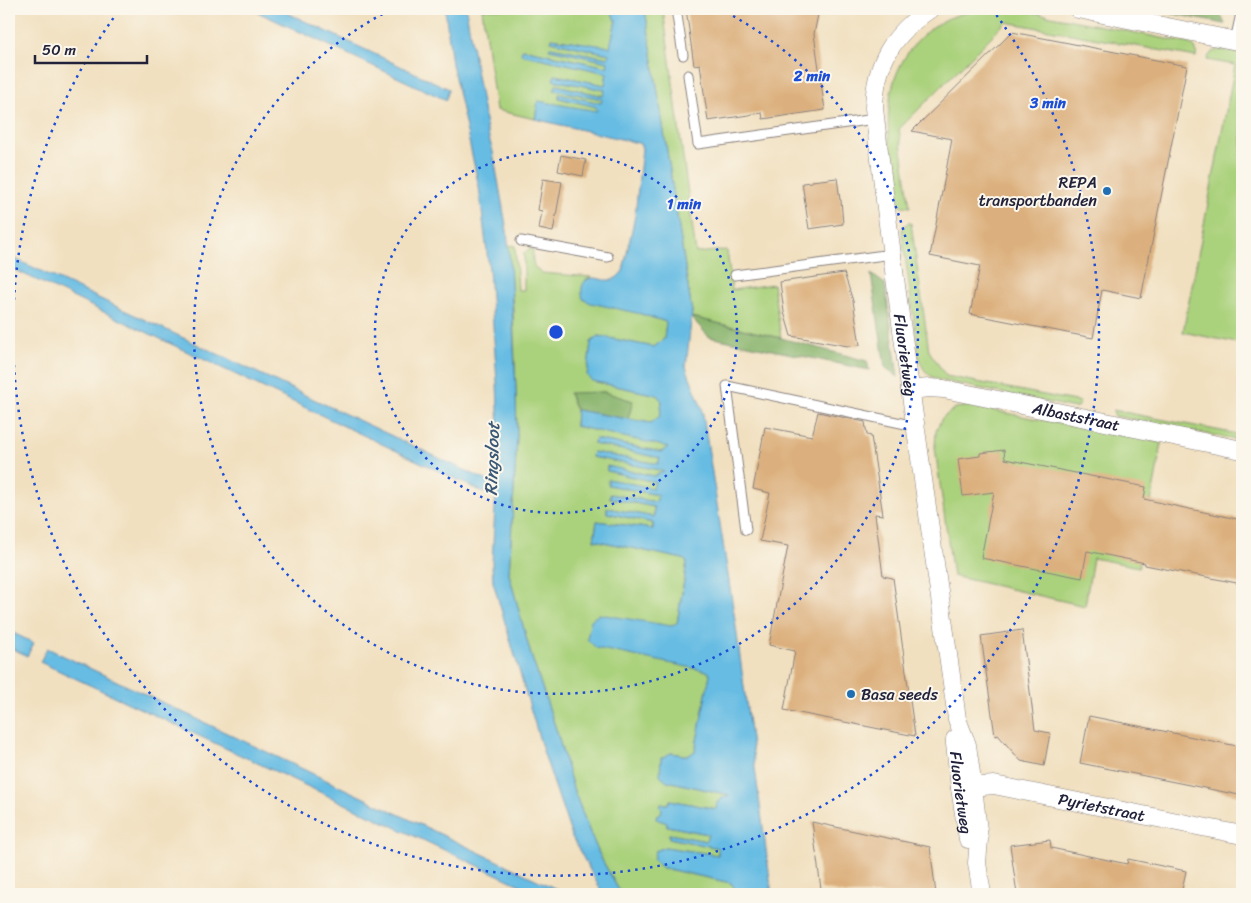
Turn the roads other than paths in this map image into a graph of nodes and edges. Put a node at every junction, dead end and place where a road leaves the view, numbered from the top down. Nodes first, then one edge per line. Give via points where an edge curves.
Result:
1 (676, 9) edge
2 (1078, 9) edge
3 (1242, 9) edge
4 (919, 14) edge
5 (1239, 42) edge
6 (682, 55) dead end
7 (688, 75) dead end
8 (875, 119) junction
9 (521, 241) dead end
10 (892, 254) junction
11 (608, 258) dead end
12 (735, 275) dead end
13 (910, 390) junction
14 (915, 426) junction
15 (1242, 450) edge
16 (746, 530) dead end
17 (967, 788) junction
18 (1242, 835) edge
19 (982, 894) edge

1 - 6 lane
2 - 5 street
3 - 5 lane
4 - 8 street, Fluorietweg via 885,56 874,95
7 - 8 lane via 698,144
8 - 10 street, Fluorietweg
9 - 11 lane
10 - 12 lane
10 - 13 street, Fluorietweg
13 - 14 street, Fluorietweg
13 - 15 street, Albaststraat via 944,389
14 - 16 lane via 727,386
14 - 17 street, Fluorietweg via 957,719 955,744
17 - 18 street, Pyrietstraat via 994,785
17 - 19 street, Fluorietweg via 968,840 977,863

